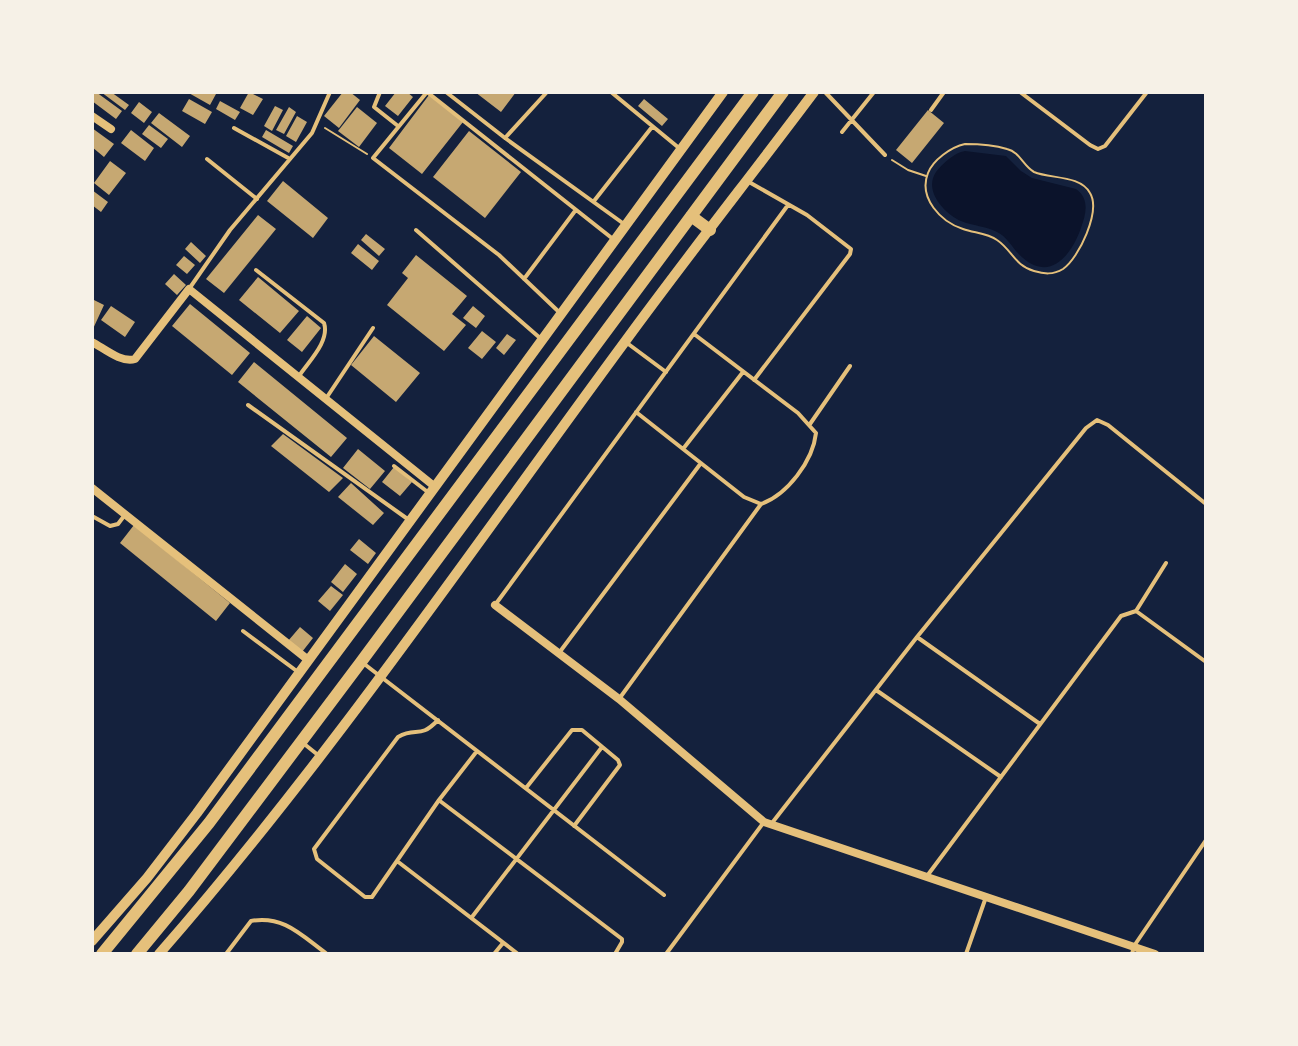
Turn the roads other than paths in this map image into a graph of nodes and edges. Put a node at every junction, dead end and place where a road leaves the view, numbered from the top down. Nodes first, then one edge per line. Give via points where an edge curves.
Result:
1 (330, 92) edge
2 (380, 92) edge
3 (446, 92) edge
4 (547, 92) edge
5 (611, 92) edge
6 (723, 92) edge
7 (753, 92) edge
8 (783, 92) edge
9 (814, 92) edge
10 (825, 92) edge
11 (874, 92) edge
12 (944, 92) edge
13 (1020, 92) edge
14 (1147, 92) edge
15 (931, 110) dead end
16 (92, 116) edge
17 (852, 119) junction
18 (398, 126) junction
19 (652, 127) junction
20 (234, 128) dead end
21 (111, 129) dead end
22 (842, 132) dead end
23 (505, 138) junction
24 (681, 150) junction
25 (885, 155) road end
26 (207, 159) dead end
27 (290, 159) junction
28 (751, 184) junction
29 (257, 199) junction
30 (594, 201) junction
31 (788, 205) junction
32 (575, 211) junction
33 (691, 216) junction
34 (626, 225) junction
35 (416, 230) dead end
36 (710, 230) junction
37 (614, 240) junction
38 (256, 270) dead end
39 (524, 279) junction
40 (189, 289) junction
41 (561, 313) junction
42 (373, 328) dead end
43 (694, 334) junction
44 (542, 340) junction
45 (625, 341) junction
46 (92, 342) edge
47 (850, 366) dead end
48 (743, 371) junction
49 (666, 372) junction
50 (298, 378) junction
51 (754, 380) junction
52 (325, 399) junction
53 (248, 405) dead end
54 (636, 412) junction
55 (810, 424) junction
56 (683, 449) junction
57 (701, 463) junction
58 (394, 466) dead end
59 (92, 488) edge
60 (432, 490) junction
61 (761, 504) junction
62 (1206, 504) edge
63 (125, 514) junction
64 (92, 516) edge
65 (409, 520) junction
66 (1166, 563) dead end
67 (495, 605) joint
68 (1136, 611) junction
69 (243, 631) dead end
70 (917, 637) junction
71 (559, 653) junction
72 (307, 659) junction
73 (361, 662) junction
74 (1206, 662) edge
75 (298, 672) junction
76 (381, 676) junction
77 (876, 690) junction
78 (619, 699) junction
79 (438, 720) junction
80 (1040, 724) junction
81 (301, 741) junction
82 (602, 747) junction
83 (477, 751) junction
84 (319, 756) junction
85 (1001, 777) junction
86 (526, 788) junction
87 (439, 800) junction
88 (554, 810) junction
89 (197, 813) junction
90 (209, 823) junction
91 (767, 823) junction
92 (574, 826) junction
93 (1206, 840) edge
94 (516, 859) junction
95 (397, 861) junction
96 (927, 878) junction
97 (664, 895) dead end
98 (986, 897) junction
99 (472, 917) junction
100 (92, 941) edge
101 (503, 942) junction
102 (1133, 950) edge
103 (102, 954) edge
104 (137, 954) edge
105 (159, 954) edge
106 (226, 954) edge
107 (327, 954) edge
108 (494, 954) edge
109 (518, 954) edge
110 (615, 954) edge
111 (666, 954) edge
112 (966, 954) edge
113 (1155, 954) edge

1 - 27 lane via 316,128
2 - 18 lane via 374,107
3 - 23 lane
4 - 23 lane
5 - 19 lane
6 - 24 street
7 - 90 highway
8 - 33 highway
9 - 28 street
10 - 17 lane
11 - 17 lane
12 - 15 lane
13 - 14 lane via 1098,149
16 - 21 street
17 - 22 lane
17 - 25 lane
18 - 32 lane via 427,92
18 - 39 lane via 373,158
19 - 24 lane
19 - 30 lane
20 - 27 lane
23 - 30 lane
24 - 34 street
26 - 29 lane
27 - 29 lane
28 - 31 lane
28 - 36 street
29 - 40 lane
30 - 34 lane
31 - 43 lane
31 - 51 lane via 851,249
32 - 37 lane
32 - 39 lane
33 - 36 highway
33 - 73 highway
34 - 37 street
35 - 44 lane
36 - 45 street
37 - 41 street
38 - 50 lane via 324,323 324,339
39 - 41 lane
40 - 46 street via 135,359 129,361
40 - 50 street
41 - 44 street
42 - 52 lane
43 - 48 lane
43 - 49 lane
44 - 60 street
45 - 49 lane
45 - 76 street
47 - 55 lane
48 - 51 lane
48 - 56 lane
49 - 54 lane
50 - 52 street
51 - 55 lane
52 - 60 street
53 - 65 lane
54 - 56 lane
54 - 67 lane
55 - 61 lane via 816,433 814,449 790,483
56 - 57 lane
57 - 61 lane
57 - 71 lane
58 - 60 lane
59 - 63 street
60 - 65 street
61 - 78 lane
62 - 70 lane via 1097,420
63 - 64 lane via 110,526
63 - 72 street
65 - 72 street
66 - 68 lane
67 - 71 street
68 - 74 lane
68 - 80 lane via 1121,616
69 - 75 lane
70 - 77 lane
70 - 80 lane
71 - 78 street
72 - 75 street
73 - 76 lane
73 - 81 highway
75 - 89 street
76 - 79 lane
76 - 84 street
77 - 85 lane
77 - 91 lane
78 - 91 street
79 - 83 lane
79 - 95 lane via 428,731 398,737 314,849 317,859 368,898
80 - 85 lane
81 - 84 lane
81 - 104 highway
82 - 86 lane via 582,730 572,730
82 - 88 lane
82 - 92 lane via 620,765
83 - 86 lane
83 - 87 lane
84 - 105 street
85 - 96 lane
86 - 88 lane
87 - 94 lane
87 - 95 lane
88 - 92 lane
88 - 94 lane
89 - 90 highway
89 - 100 street
90 - 103 highway
91 - 96 street
91 - 111 lane
92 - 97 lane
93 - 102 lane
94 - 99 lane
94 - 110 lane via 622,939
95 - 99 lane
96 - 98 street
98 - 102 street
98 - 112 lane
99 - 101 lane
101 - 108 lane
101 - 109 lane
102 - 113 street
106 - 107 lane via 251,921 265,918 280,921

